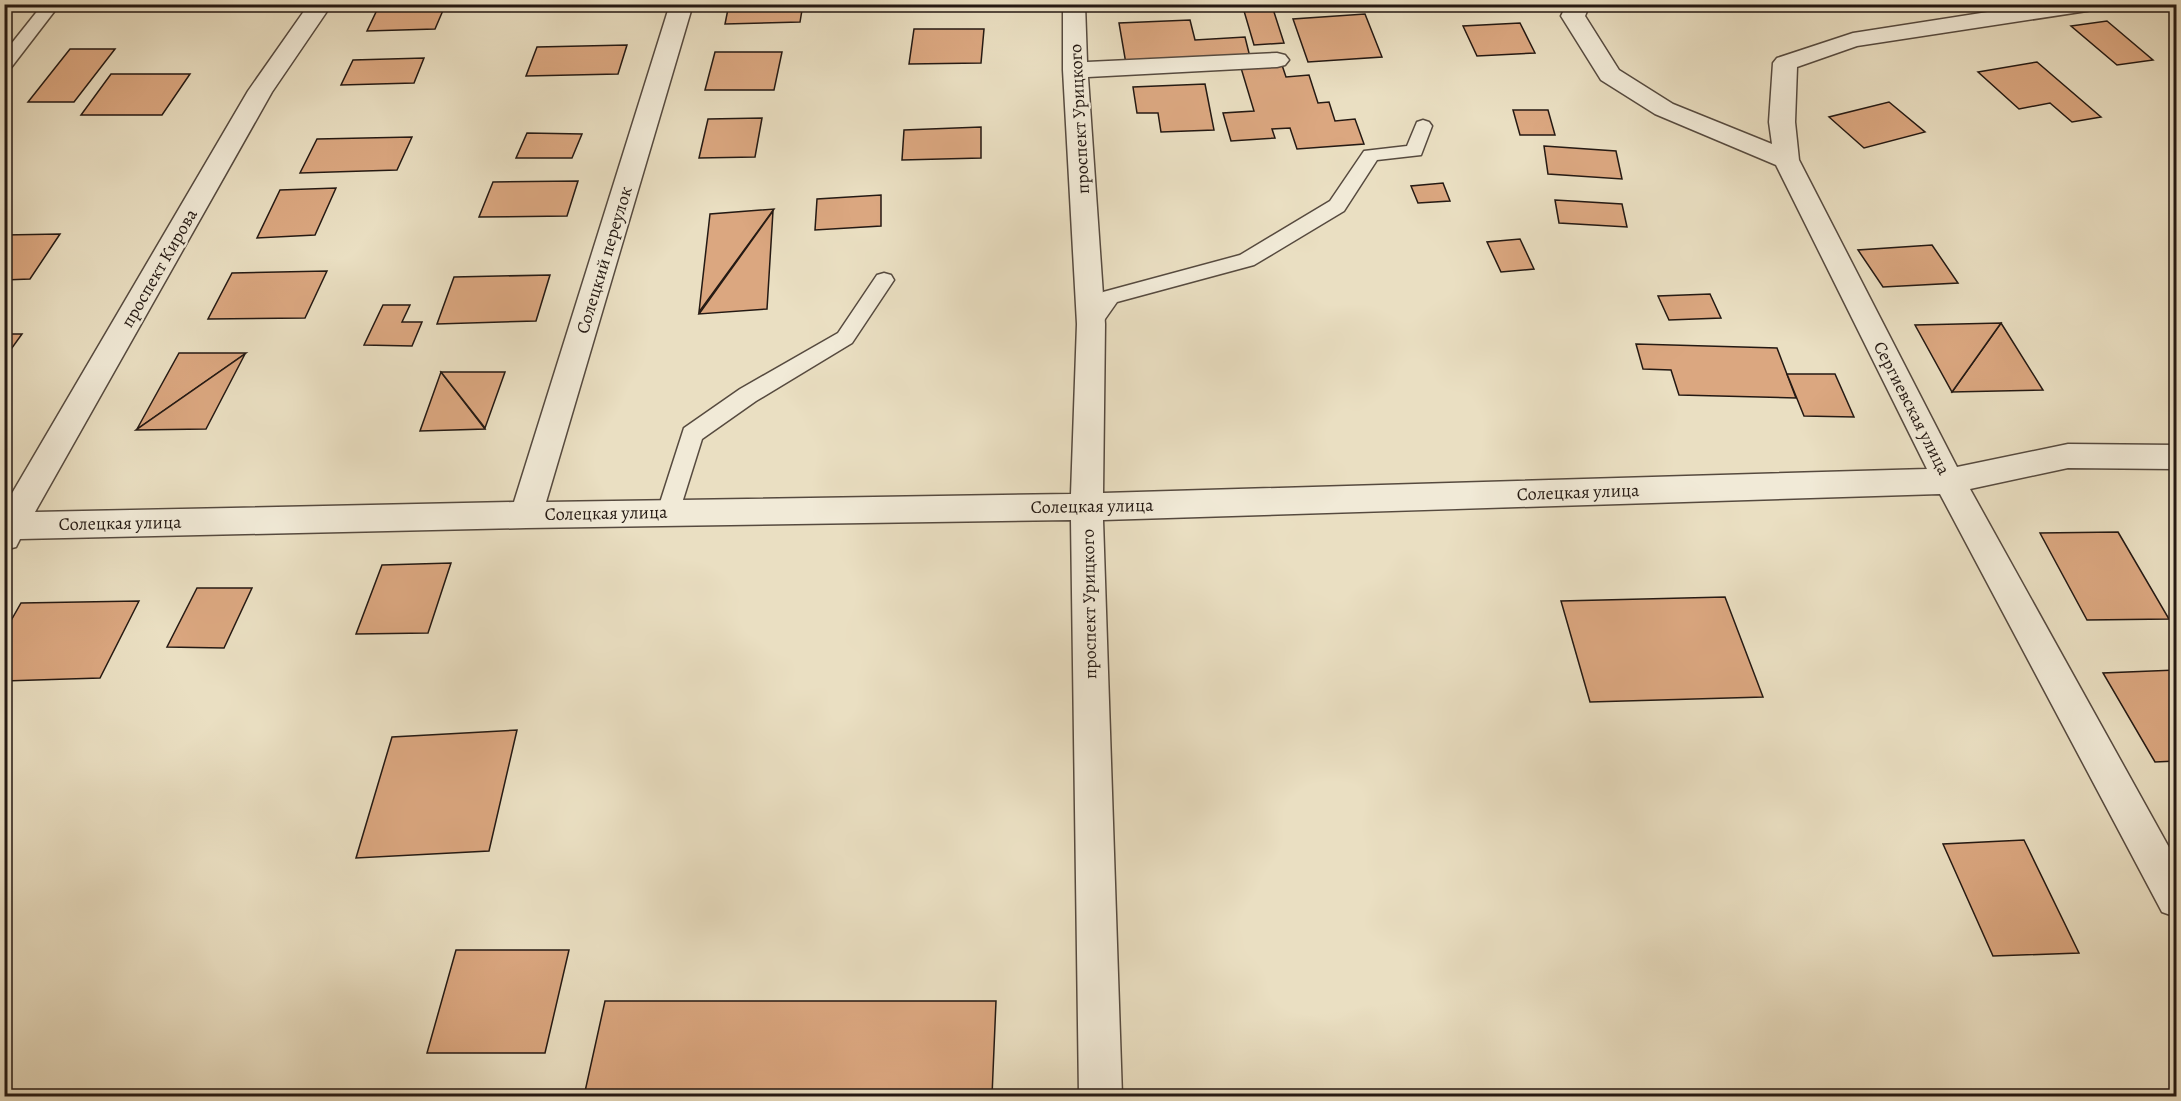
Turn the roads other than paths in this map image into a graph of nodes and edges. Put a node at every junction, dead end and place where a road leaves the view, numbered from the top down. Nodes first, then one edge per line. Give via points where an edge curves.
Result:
1 (52, 4) edge
2 (321, 4) edge
3 (682, 4) edge
4 (1074, 4) edge
5 (1579, 4) edge
6 (2087, 4) edge
7 (1277, 60) dead end
8 (4, 65) edge
9 (1075, 70) junction
10 (1423, 126) dead end
11 (1786, 160) junction
12 (884, 280) dead end
13 (1091, 324) junction
14 (2176, 457) edge
15 (1949, 481) junction
16 (1087, 507) junction
17 (669, 512) junction
18 (526, 515) junction
19 (7, 529) edge
20 (2176, 898) edge
21 (1100, 1096) edge

1 - 8 lane
2 - 19 street, проспект Кирова via 260,91
3 - 18 street, Солецкий переулок
4 - 9 street, проспект Урицкого
5 - 11 street via 1574,16 1611,75 1664,109
6 - 11 street via 1853,40 1785,63 1782,122
7 - 9 street
9 - 13 street, проспект Урицкого
10 - 13 lane via 1414,151 1371,156 1337,206 1247,260 1110,297
11 - 15 street, Сергиевская улица
12 - 17 lane via 844,338 748,395 692,434
13 - 16 street, проспект Урицкого
14 - 15 street, Солецкая улица via 2068,456
15 - 16 street, Солецкая улица
15 - 20 street, Сергиевская улица
16 - 17 street, Солецкая улица
16 - 21 street, проспект Урицкого
17 - 18 street, Солецкая улица
18 - 19 street, Солецкая улица

